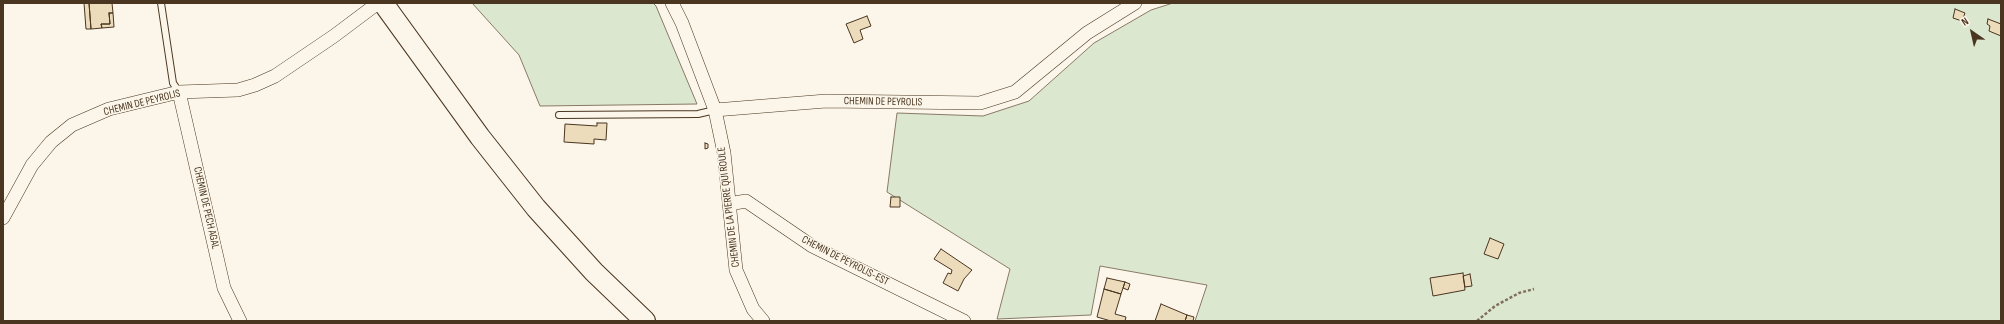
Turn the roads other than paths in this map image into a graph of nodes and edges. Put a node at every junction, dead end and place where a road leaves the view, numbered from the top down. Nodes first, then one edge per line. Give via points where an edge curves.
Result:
1 (161, 3) edge
2 (378, 3) edge
3 (383, 3) edge
4 (672, 3) edge
5 (1135, 3) edge
6 (180, 92) junction
7 (715, 110) junction
8 (559, 115) dead end
9 (729, 204) junction
10 (3, 218) edge
11 (240, 321) edge
12 (645, 321) edge
13 (763, 321) edge
14 (964, 321) edge

1 - 6 lane via 174,83
2 - 6 street, CHEMIN DE PEYROLIS via 275,76 255,85 238,90
3 - 12 main road via 480,137 536,208 594,272
4 - 7 street
5 - 7 street, CHEMIN DE PEYROLIS via 1088,33 1015,92 980,104 826,101
6 - 10 street, CHEMIN DE PEYROLIS via 109,109 72,125 51,142 32,165
6 - 11 street, CHEMIN DE PECH AGAL via 224,288
7 - 8 lane via 698,114
7 - 9 street, CHEMIN DE LA PIERRE QUI ROULE via 724,153
9 - 13 street, CHEMIN DE LA PIERRE QUI ROULE via 736,270 753,309
9 - 14 street, CHEMIN DE PEYROLIS-EST via 746,201 812,246

